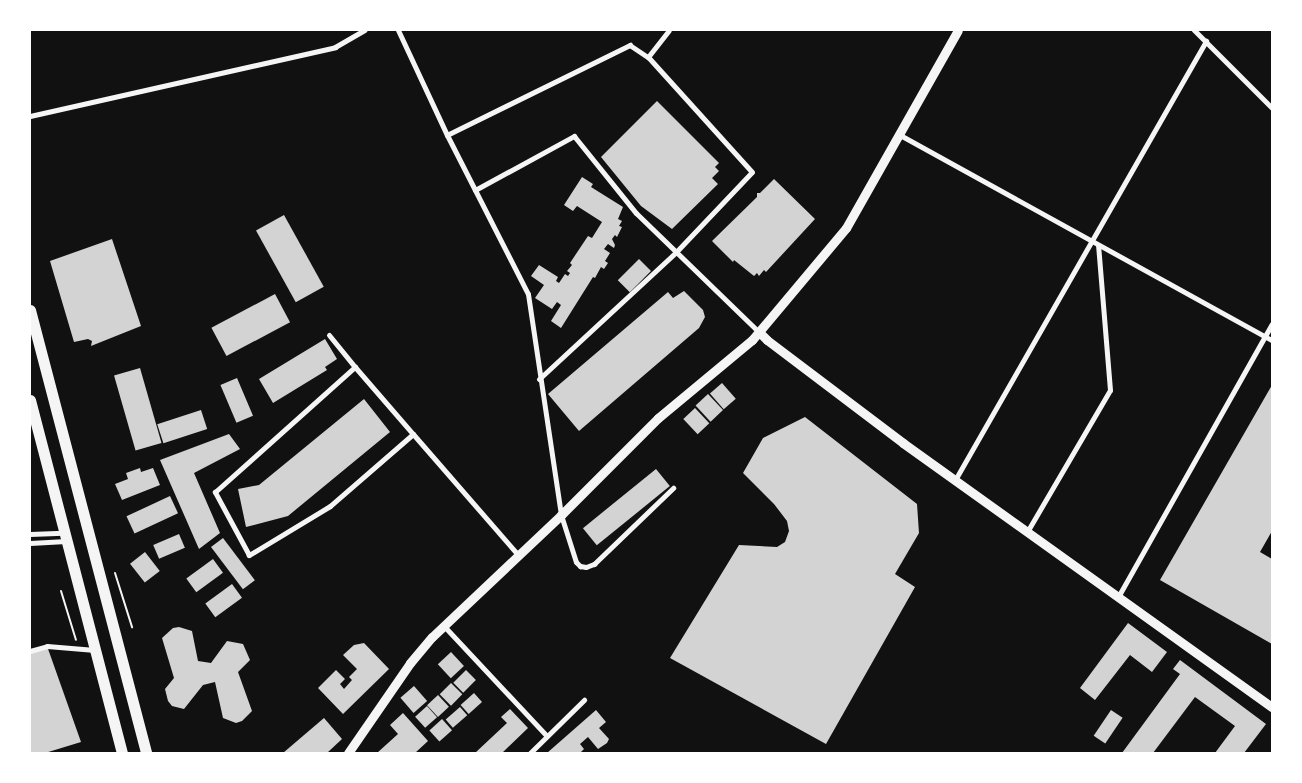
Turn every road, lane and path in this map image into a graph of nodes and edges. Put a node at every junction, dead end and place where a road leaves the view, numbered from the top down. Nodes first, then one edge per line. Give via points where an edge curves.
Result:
1 (365, 30) edge
2 (398, 30) edge
3 (669, 30) edge
4 (958, 30) edge
5 (1194, 30) edge
6 (1206, 41) junction
7 (648, 57) junction
8 (1272, 108) edge
9 (30, 116) edge
10 (447, 134) junction
11 (900, 135) junction
12 (475, 190) junction
13 (1092, 241) junction
14 (1098, 245) junction
15 (676, 252) junction
16 (30, 310) edge
17 (1272, 324) edge
18 (759, 332) junction
19 (329, 335) dead end
20 (1265, 336) junction
21 (1272, 340) edge
22 (355, 367) junction
23 (539, 379) junction
24 (30, 400) edge
25 (413, 434) junction
26 (954, 480) junction
27 (673, 488) dead end
28 (561, 515) junction
29 (1027, 532) junction
30 (30, 534) edge
31 (65, 537) junction
32 (30, 543) edge
33 (518, 555) junction
34 (115, 573) dead end
35 (61, 591) dead end
36 (1118, 597) junction
37 (443, 625) junction
38 (132, 627) dead end
39 (76, 640) dead end
40 (95, 650) junction
41 (30, 651) edge
42 (584, 700) dead end
43 (1272, 707) edge
44 (547, 736) junction
45 (122, 753) edge
46 (146, 753) edge
47 (348, 753) edge
48 (530, 753) edge

1 - 9 street via 335,47
2 - 10 street
3 - 7 street
4 - 11 street
5 - 6 street
6 - 8 street
6 - 13 street
7 - 10 street via 630,45
7 - 15 street via 752,172
10 - 12 street
11 - 13 street
11 - 18 street via 846,228
12 - 15 street via 574,136 636,214
12 - 23 street via 528,294
13 - 14 street
13 - 26 street
14 - 20 street
14 - 29 street via 1110,390
15 - 18 street
15 - 23 street
16 - 46 highway
17 - 20 street
18 - 26 street
18 - 28 street via 658,418
19 - 22 street
20 - 21 street
20 - 36 street
22 - 25 street
22 - 25 street via 215,492 249,555 330,506
23 - 28 street
24 - 31 highway
25 - 33 street
26 - 29 street
27 - 28 street via 586,568 576,562
28 - 33 street
29 - 36 street
30 - 31 street
31 - 32 street
31 - 40 highway
33 - 37 street
34 - 38 path
35 - 39 path
36 - 43 street
37 - 44 street
37 - 47 street via 410,663
40 - 41 street via 47,646
40 - 45 highway
42 - 44 street
44 - 48 street

